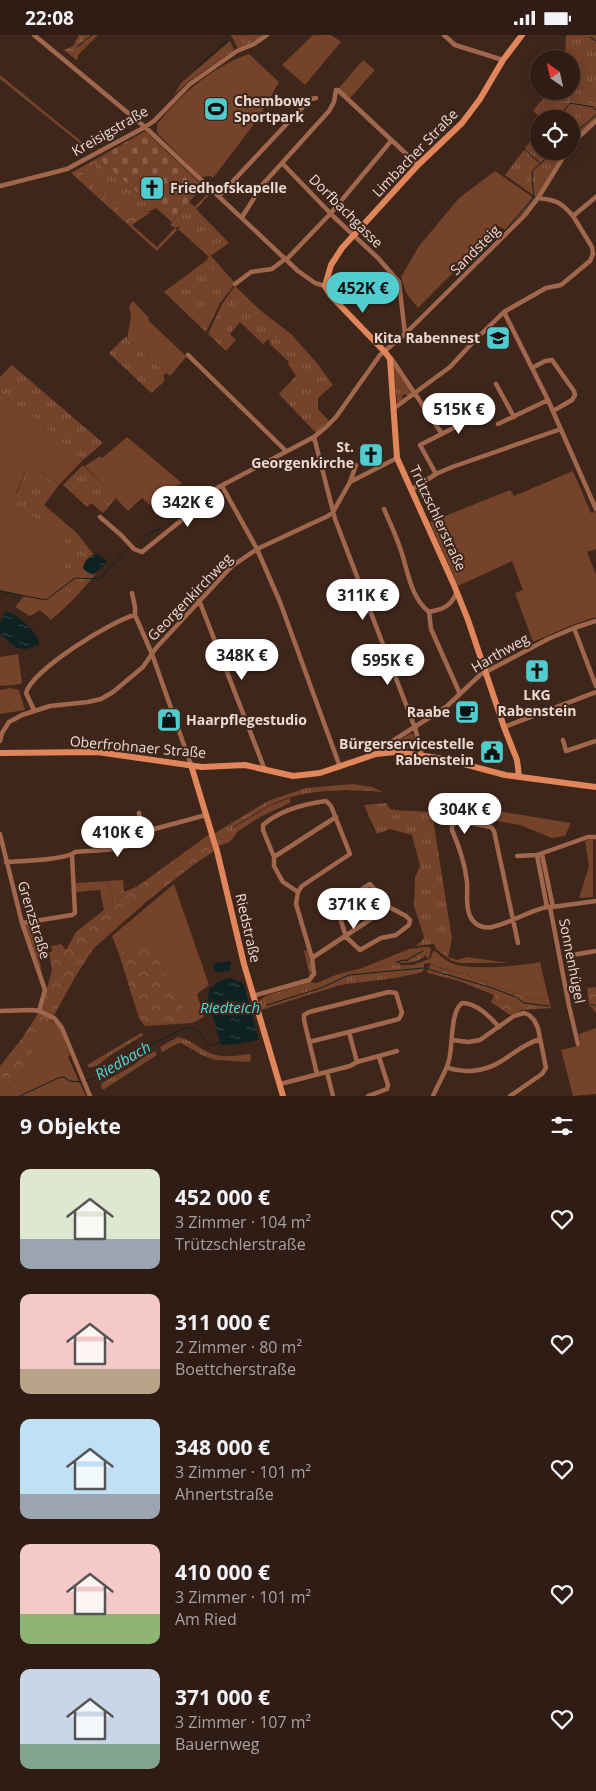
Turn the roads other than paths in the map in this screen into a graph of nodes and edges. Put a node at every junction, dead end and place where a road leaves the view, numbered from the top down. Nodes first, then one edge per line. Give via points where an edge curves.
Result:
1 (34, 35) edge
2 (267, 35) edge
3 (444, 35) edge
4 (522, 35) edge
5 (503, 60) junction
6 (316, 98) dead end
7 (596, 121) edge
8 (145, 127) junction
9 (580, 136) edge
10 (391, 141) junction
11 (562, 160) edge
12 (282, 163) junction
13 (418, 165) junction
14 (0, 186) edge
15 (219, 196) junction
16 (596, 197) edge
17 (538, 199) junction
18 (331, 213) junction
19 (573, 216) junction
20 (242, 217) junction
21 (353, 236) junction
22 (285, 260) junction
23 (236, 285) dead end
24 (325, 286) junction
25 (504, 312) junction
26 (405, 334) junction
27 (385, 351) junction
28 (188, 355) dead end
29 (532, 368) junction
30 (496, 384) dead end
31 (416, 393) junction
32 (548, 400) junction
33 (393, 409) junction
34 (553, 411) junction
35 (514, 417) junction
36 (469, 420) dead end
37 (498, 424) dead end
38 (560, 429) junction
39 (442, 434) junction
40 (314, 437) junction
41 (286, 451) junction
42 (397, 458) junction
43 (356, 465) dead end
44 (436, 474) junction
45 (350, 482) junction
46 (222, 486) junction
47 (411, 490) junction
48 (384, 509) dead end
49 (596, 509) edge
50 (333, 512) junction
51 (100, 517) dead end
52 (257, 549) junction
53 (457, 592) junction
54 (132, 593) dead end
55 (199, 600) junction
56 (429, 612) junction
57 (135, 615) junction
58 (596, 621) edge
59 (574, 628) junction
60 (152, 654) junction
61 (486, 672) junction
62 (596, 686) edge
63 (596, 692) edge
64 (460, 694) junction
65 (34, 710) junction
66 (504, 727) junction
67 (415, 728) junction
68 (563, 740) dead end
69 (0, 741) edge
70 (596, 741) edge
71 (0, 753) edge
72 (376, 754) junction
73 (422, 755) junction
74 (190, 765) junction
75 (340, 767) junction
76 (265, 770) junction
77 (519, 776) junction
78 (596, 787) edge
79 (139, 813) dead end
80 (206, 815) junction
81 (336, 817) junction
82 (147, 831) junction
83 (0, 835) edge
84 (596, 837) edge
85 (539, 854) junction
86 (72, 855) junction
87 (517, 856) dead end
88 (274, 857) junction
89 (6, 862) junction
90 (298, 892) junction
91 (596, 901) edge
92 (389, 907) junction
93 (550, 907) junction
94 (514, 919) junction
95 (22, 923) junction
96 (346, 937) junction
97 (518, 943) dead end
98 (596, 951) edge
99 (573, 955) dead end
100 (312, 958) junction
101 (253, 996) junction
102 (0, 1011) edge
103 (38, 1011) junction
104 (499, 1027) junction
105 (349, 1032) junction
106 (540, 1039) junction
107 (452, 1040) junction
108 (309, 1042) junction
109 (578, 1044) dead end
110 (397, 1051) dead end
111 (379, 1057) junction
112 (357, 1062) junction
113 (446, 1067) junction
114 (327, 1072) junction
115 (317, 1074) junction
116 (280, 1084) junction
117 (90, 1096) edge
118 (283, 1096) edge
119 (333, 1096) edge
120 (368, 1096) edge
121 (433, 1096) edge
122 (510, 1096) edge

1 - 8 street
2 - 8 street, Kreisigstraße via 190,83
3 - 5 street via 455,45
4 - 5 street, Limbacher Straße
5 - 13 street, Limbacher Straße via 473,110
6 - 15 street via 298,112
7 - 9 street
8 - 14 street, Kreisigstraße via 67,169
8 - 15 street
10 - 12 street via 336,90 329,111
10 - 13 street
10 - 18 street
11 - 17 street, Sandsteig
12 - 18 street, Dorfbachgasse
12 - 20 street
13 - 21 street, Limbacher Straße
15 - 20 street
16 - 19 street
17 - 19 street via 559,203
17 - 26 street, Sandsteig
18 - 21 street, Dorfbachgasse
18 - 22 street
19 - 25 street via 592,247 590,261 561,285 546,287
20 - 22 street
21 - 24 street, Limbacher Straße via 331,265
21 - 26 street, Dorfbachgasse via 399,282
22 - 23 street via 272,269 251,272
22 - 24 street via 315,283
24 - 27 street, Trützschlerstraße
25 - 29 street
25 - 31 street via 450,367
26 - 27 street, Sandsteig
27 - 31 street
27 - 33 street, Trützschlerstraße via 391,363
27 - 40 street, Sandsteig via 336,417
28 - 41 street
29 - 32 street
29 - 34 street via 552,360 574,391 572,400
30 - 35 street
31 - 33 street
31 - 39 street
32 - 34 street
32 - 35 street
33 - 42 street, Trützschlerstraße
34 - 38 street
35 - 37 street
36 - 39 street
38 - 44 street
38 - 49 street
39 - 44 street via 420,445
40 - 41 street, Sandsteig
40 - 50 street
41 - 46 street, Sandsteig
42 - 45 street
42 - 47 street, Trützschlerstraße
43 - 45 street
44 - 47 street
45 - 50 street
46 - 51 street, Sandsteig via 196,499 193,511 142,551 134,549
46 - 52 street
47 - 53 street, Trützschlerstraße
48 - 56 street via 409,579 422,606
50 - 52 street, Georgenkirchweg
50 - 67 street
52 - 55 street, Georgenkirchweg via 232,566
52 - 75 street via 280,602
53 - 56 street via 452,603
53 - 61 street, Trützschlerstraße
54 - 57 street
55 - 60 street, Georgenkirchweg
55 - 76 street
56 - 64 street via 431,629
57 - 60 street
57 - 65 street via 97,632 32,682 26,693
58 - 59 street, Harthweg
59 - 61 street, Harthweg
59 - 62 street
60 - 65 street, Georgenkirchweg via 134,675 100,699
60 - 74 street
61 - 64 street, Harthweg
61 - 66 street, Trützschlerstraße
63 - 66 street
64 - 67 street, Harthweg
65 - 69 street, Georgenkirchweg via 9,722
66 - 77 street, Trützschlerstraße via 517,760
67 - 72 street, Harthweg
67 - 73 street
68 - 70 street via 566,751
71 - 74 street, Oberfrohnaer Straße via 77,751
72 - 73 street, Oberfrohnaer Straße via 387,751
72 - 75 street, Oberfrohnaer Straße
73 - 77 street, Oberfrohnaer Straße
74 - 76 street, Oberfrohnaer Straße via 245,765
74 - 80 street, Riedstraße
75 - 76 street, Oberfrohnaer Straße via 293,776
77 - 78 street, Oberfrohnaer Straße
79 - 82 street via 142,828
80 - 82 street
80 - 101 street, Riedstraße
81 - 88 street
81 - 88 street via 326,801 288,810 266,822 263,830
81 - 90 street via 350,854
82 - 86 street via 146,839 130,846 75,852
83 - 89 street, Grenzstraße
84 - 85 street
85 - 87 street
85 - 93 street, Sonnenhügel
86 - 89 street
86 - 95 street via 75,913
88 - 90 street via 273,863 283,882
89 - 95 street, Grenzstraße
90 - 100 street via 296,904
91 - 93 street
92 - 96 street
92 - 96 street via 370,884 346,900 337,908
92 - 96 street via 410,921 396,935 381,938 360,950
93 - 94 street
93 - 109 street, Sonnenhügel
94 - 94 street via 485,928 469,915 467,880 452,830 455,823 459,821 493,829
94 - 97 street
95 - 103 street, Grenzstraße via 45,989
96 - 100 street
98 - 99 street
100 - 101 street via 314,974 309,981
101 - 116 street, Riedstraße
102 - 103 street
103 - 117 street via 54,1018 62,1028
104 - 106 street via 524,1013 534,1020
104 - 107 street via 475,1041
104 - 107 street via 471,1004 462,1003 456,1012
105 - 108 street
105 - 108 street via 399,1019 402,1013 396,993 309,1012 304,1015
105 - 112 street
106 - 113 street via 490,1067 468,1071
106 - 122 street via 545,1071
107 - 113 street
108 - 115 street
110 - 111 street
111 - 112 street
111 - 120 street via 387,1089
112 - 114 street
113 - 121 street
114 - 115 street
114 - 119 street
115 - 116 street
116 - 118 street, Riedstraße

